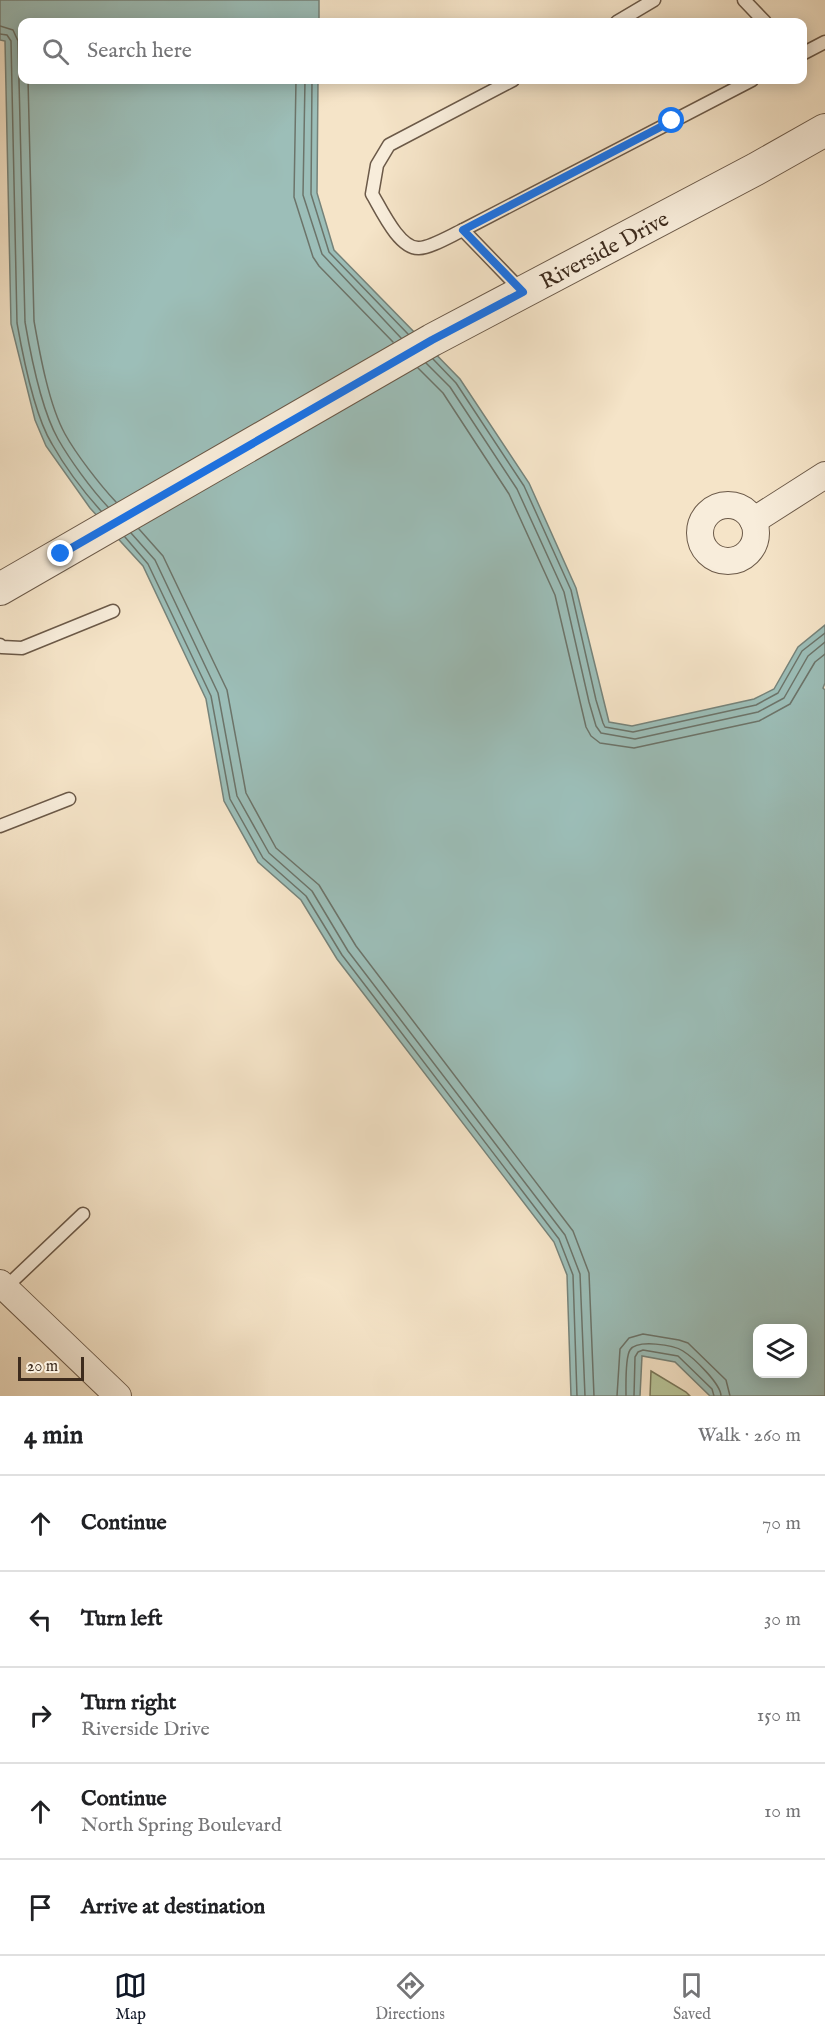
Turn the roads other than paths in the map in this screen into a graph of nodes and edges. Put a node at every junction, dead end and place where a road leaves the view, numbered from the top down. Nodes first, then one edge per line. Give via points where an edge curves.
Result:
1 (654, 0) edge
2 (744, 0) edge
3 (624, 18) edge
4 (761, 18) edge
5 (825, 42) edge
6 (807, 51) edge
7 (505, 84) edge
8 (744, 84) edge
9 (825, 130) edge
10 (463, 230) junction
11 (523, 292) junction
12 (825, 475) edge
13 (753, 521) dead end
14 (0, 589) edge
15 (113, 611) dead end
16 (0, 645) edge
17 (69, 799) dead end
18 (0, 826) edge
19 (83, 1214) dead end
20 (2, 1286) edge
21 (118, 1396) edge

1 - 3 lane
2 - 4 lane
5 - 6 lane
7 - 10 lane via 389,145 377,165 372,194 395,232 408,245 419,248
8 - 10 lane
9 - 11 street, Riverside Drive
10 - 11 lane
11 - 14 street, Riverside Drive via 432,340
12 - 13 street
15 - 16 lane via 22,648
17 - 18 lane
19 - 20 lane
20 - 21 street

